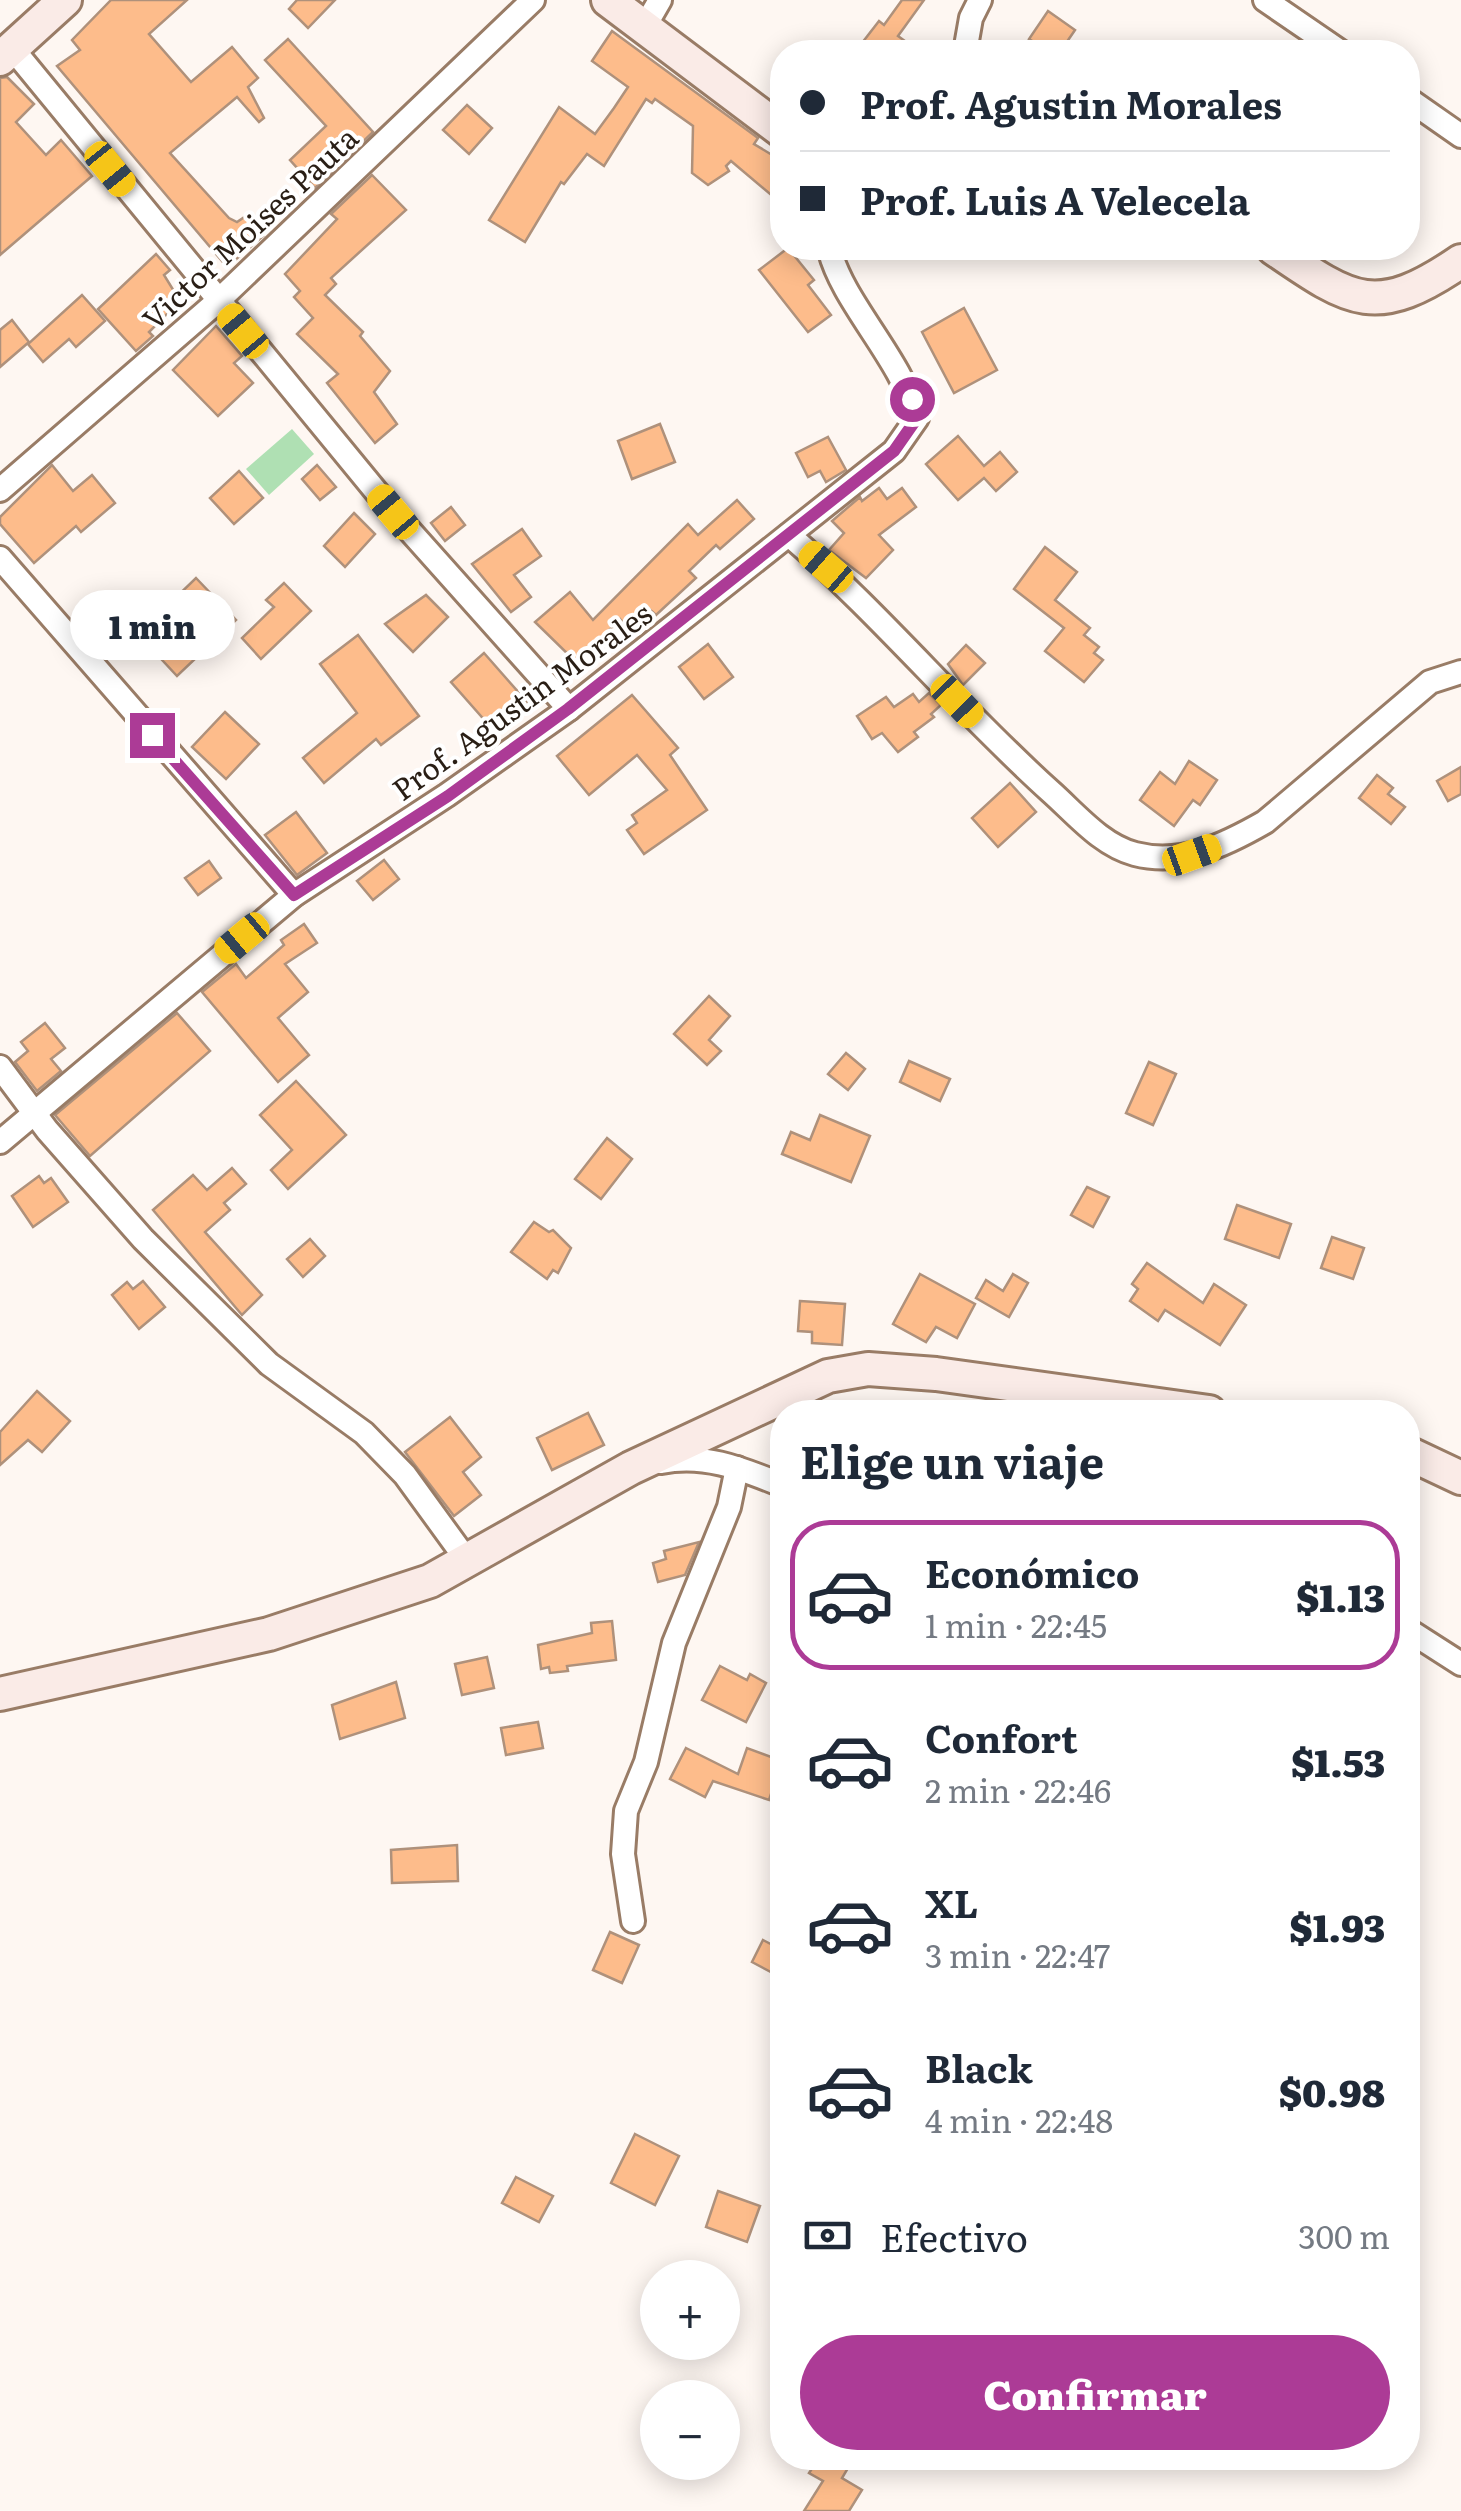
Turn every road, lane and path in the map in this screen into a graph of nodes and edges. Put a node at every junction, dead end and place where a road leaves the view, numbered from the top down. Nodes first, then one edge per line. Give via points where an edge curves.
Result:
1 (64, 0) edge
2 (533, 0) edge
3 (608, 0) edge
4 (980, 0) edge
5 (1265, 0) edge
6 (652, 13) edge
7 (967, 40) edge
8 (1323, 40) edge
9 (6, 53) edge
10 (1420, 107) edge
11 (770, 120) edge
12 (1461, 136) edge
13 (832, 260) edge
14 (1292, 260) edge
15 (1461, 261) edge
16 (218, 301) junction
17 (0, 490) edge
18 (789, 535) junction
19 (0, 558) edge
20 (1461, 672) edge
21 (568, 709) junction
22 (294, 895) junction
23 (0, 1067) edge
24 (36, 1110) junction
25 (0, 1142) edge
26 (1128, 1400) edge
27 (1420, 1459) edge
28 (631, 1468) junction
29 (737, 1468) junction
30 (1461, 1478) edge
31 (770, 1480) edge
32 (466, 1559) junction
33 (1420, 1638) edge
34 (1461, 1664) edge
35 (0, 1694) edge
36 (632, 1921) dead end

1 - 9 street
2 - 16 street, Victor Moises Pauta
3 - 6 street
4 - 7 street
5 - 8 street
6 - 11 street
9 - 16 street
10 - 12 street
13 - 18 street, Prof. Agustin Morales via 917,418 894,451
14 - 15 street via 1341,291 1392,299
16 - 17 street, Victor Moises Pauta
16 - 21 street
18 - 20 street via 1010,755 1106,841 1136,854 1192,855 1236,839 1265,822 1430,682
18 - 21 street, Prof. Agustin Morales
19 - 22 street
21 - 22 street, Prof. Agustin Morales
22 - 24 street, Prof. Agustin Morales
23 - 24 street
24 - 25 street, Prof. Agustin Morales
24 - 32 street via 142,1239 255,1351 364,1433 405,1475
26 - 28 street via 868,1369 794,1388
27 - 30 street
28 - 29 street via 683,1458
28 - 32 street
29 - 31 street
29 - 36 street via 729,1506 674,1643 646,1762 626,1810 623,1854
32 - 35 street via 430,1581 269,1634
33 - 34 street

